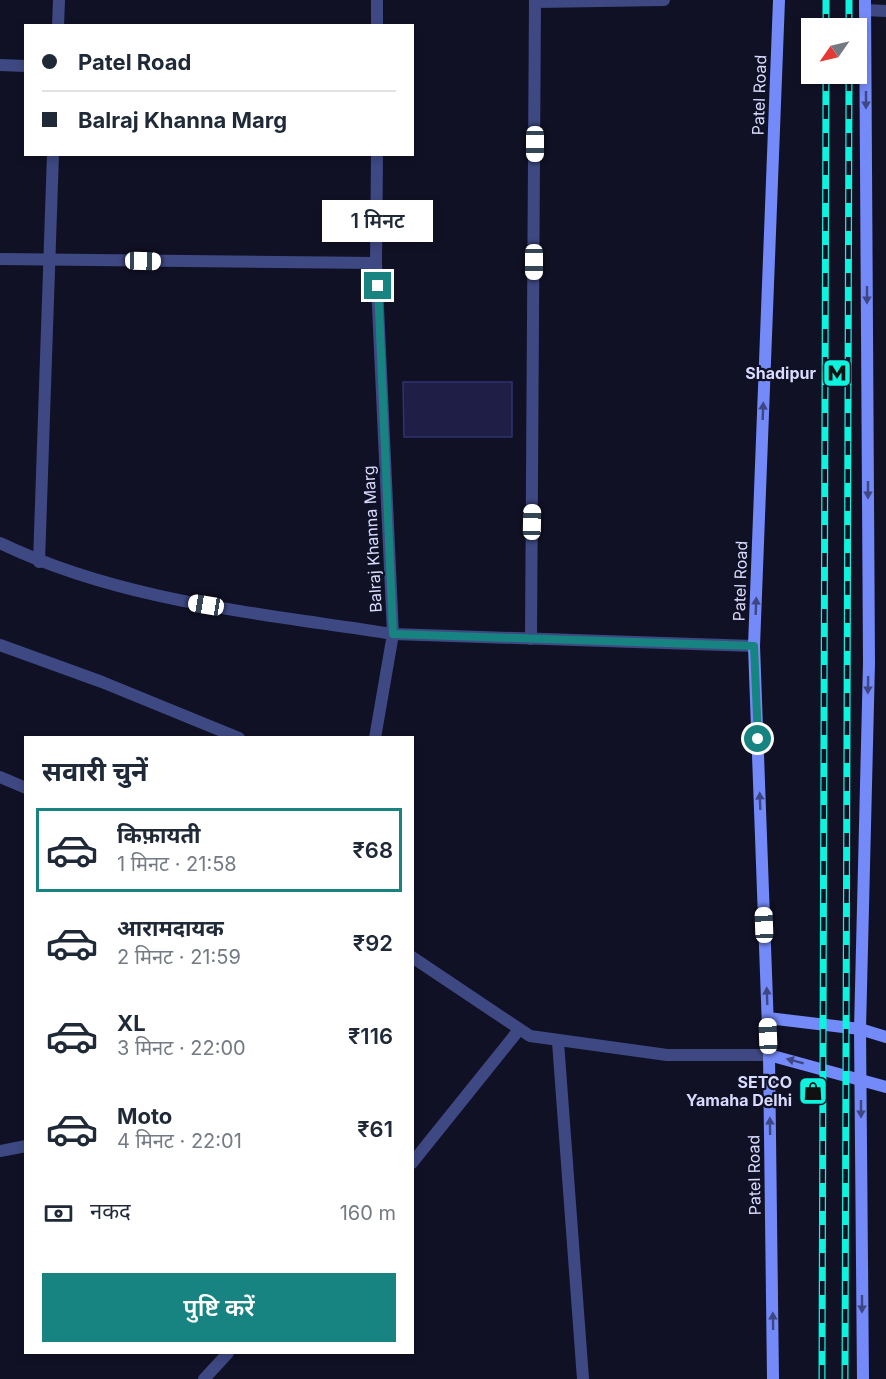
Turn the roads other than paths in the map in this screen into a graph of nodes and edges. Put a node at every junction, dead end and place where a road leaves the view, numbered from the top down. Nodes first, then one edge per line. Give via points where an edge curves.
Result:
1 (59, 0) edge
2 (377, 0) edge
3 (664, 0) edge
4 (779, 0) edge
5 (535, 1) edge
6 (865, 5) edge
7 (886, 11) edge
8 (58, 24) edge
9 (376, 24) edge
10 (0, 65) edge
11 (24, 66) edge
12 (53, 156) edge
13 (376, 156) edge
14 (0, 259) edge
15 (50, 260) junction
16 (376, 263) junction
17 (0, 543) edge
18 (39, 562) junction
19 (393, 634) junction
20 (531, 639) junction
21 (0, 645) edge
22 (754, 646) junction
23 (234, 736) edge
24 (375, 736) edge
25 (0, 777) edge
26 (24, 787) edge
27 (414, 958) edge
28 (768, 1018) junction
29 (860, 1029) junction
30 (518, 1031) junction
31 (886, 1038) edge
32 (558, 1042) junction
33 (769, 1054) junction
34 (861, 1079) junction
35 (886, 1087) edge
36 (24, 1146) edge
37 (0, 1151) edge
38 (414, 1161) edge
39 (227, 1354) edge
40 (204, 1379) edge
41 (583, 1379) edge
42 (773, 1379) edge
43 (863, 1379) edge

1 - 8 street
2 - 9 street
3 - 5 street
22 -> 4 main road, Patel Road
5 - 20 street
6 - 7 street
6 -> 29 main road via 869,663
10 - 11 street
12 - 15 street
13 - 16 street, Balraj Khanna Marg
14 - 15 street
15 - 16 street
15 - 18 street
16 - 19 street, Balraj Khanna Marg
17 - 18 street
18 - 19 street via 159,598
19 - 20 street, Balraj Khanna Marg
19 - 24 street
20 - 22 street, Balraj Khanna Marg
21 - 23 street
28 -> 22 main road, Patel Road
25 - 26 street
27 - 30 street
28 - 29 main road
28 - 33 main road, Patel Road
29 - 31 main road
29 - 34 main road
30 - 32 street
30 - 38 street
32 - 33 street via 667,1055
32 - 41 street
34 -> 33 main road
42 -> 33 main road, Patel Road
34 - 35 main road
34 -> 43 main road
36 - 37 street
39 - 40 street

